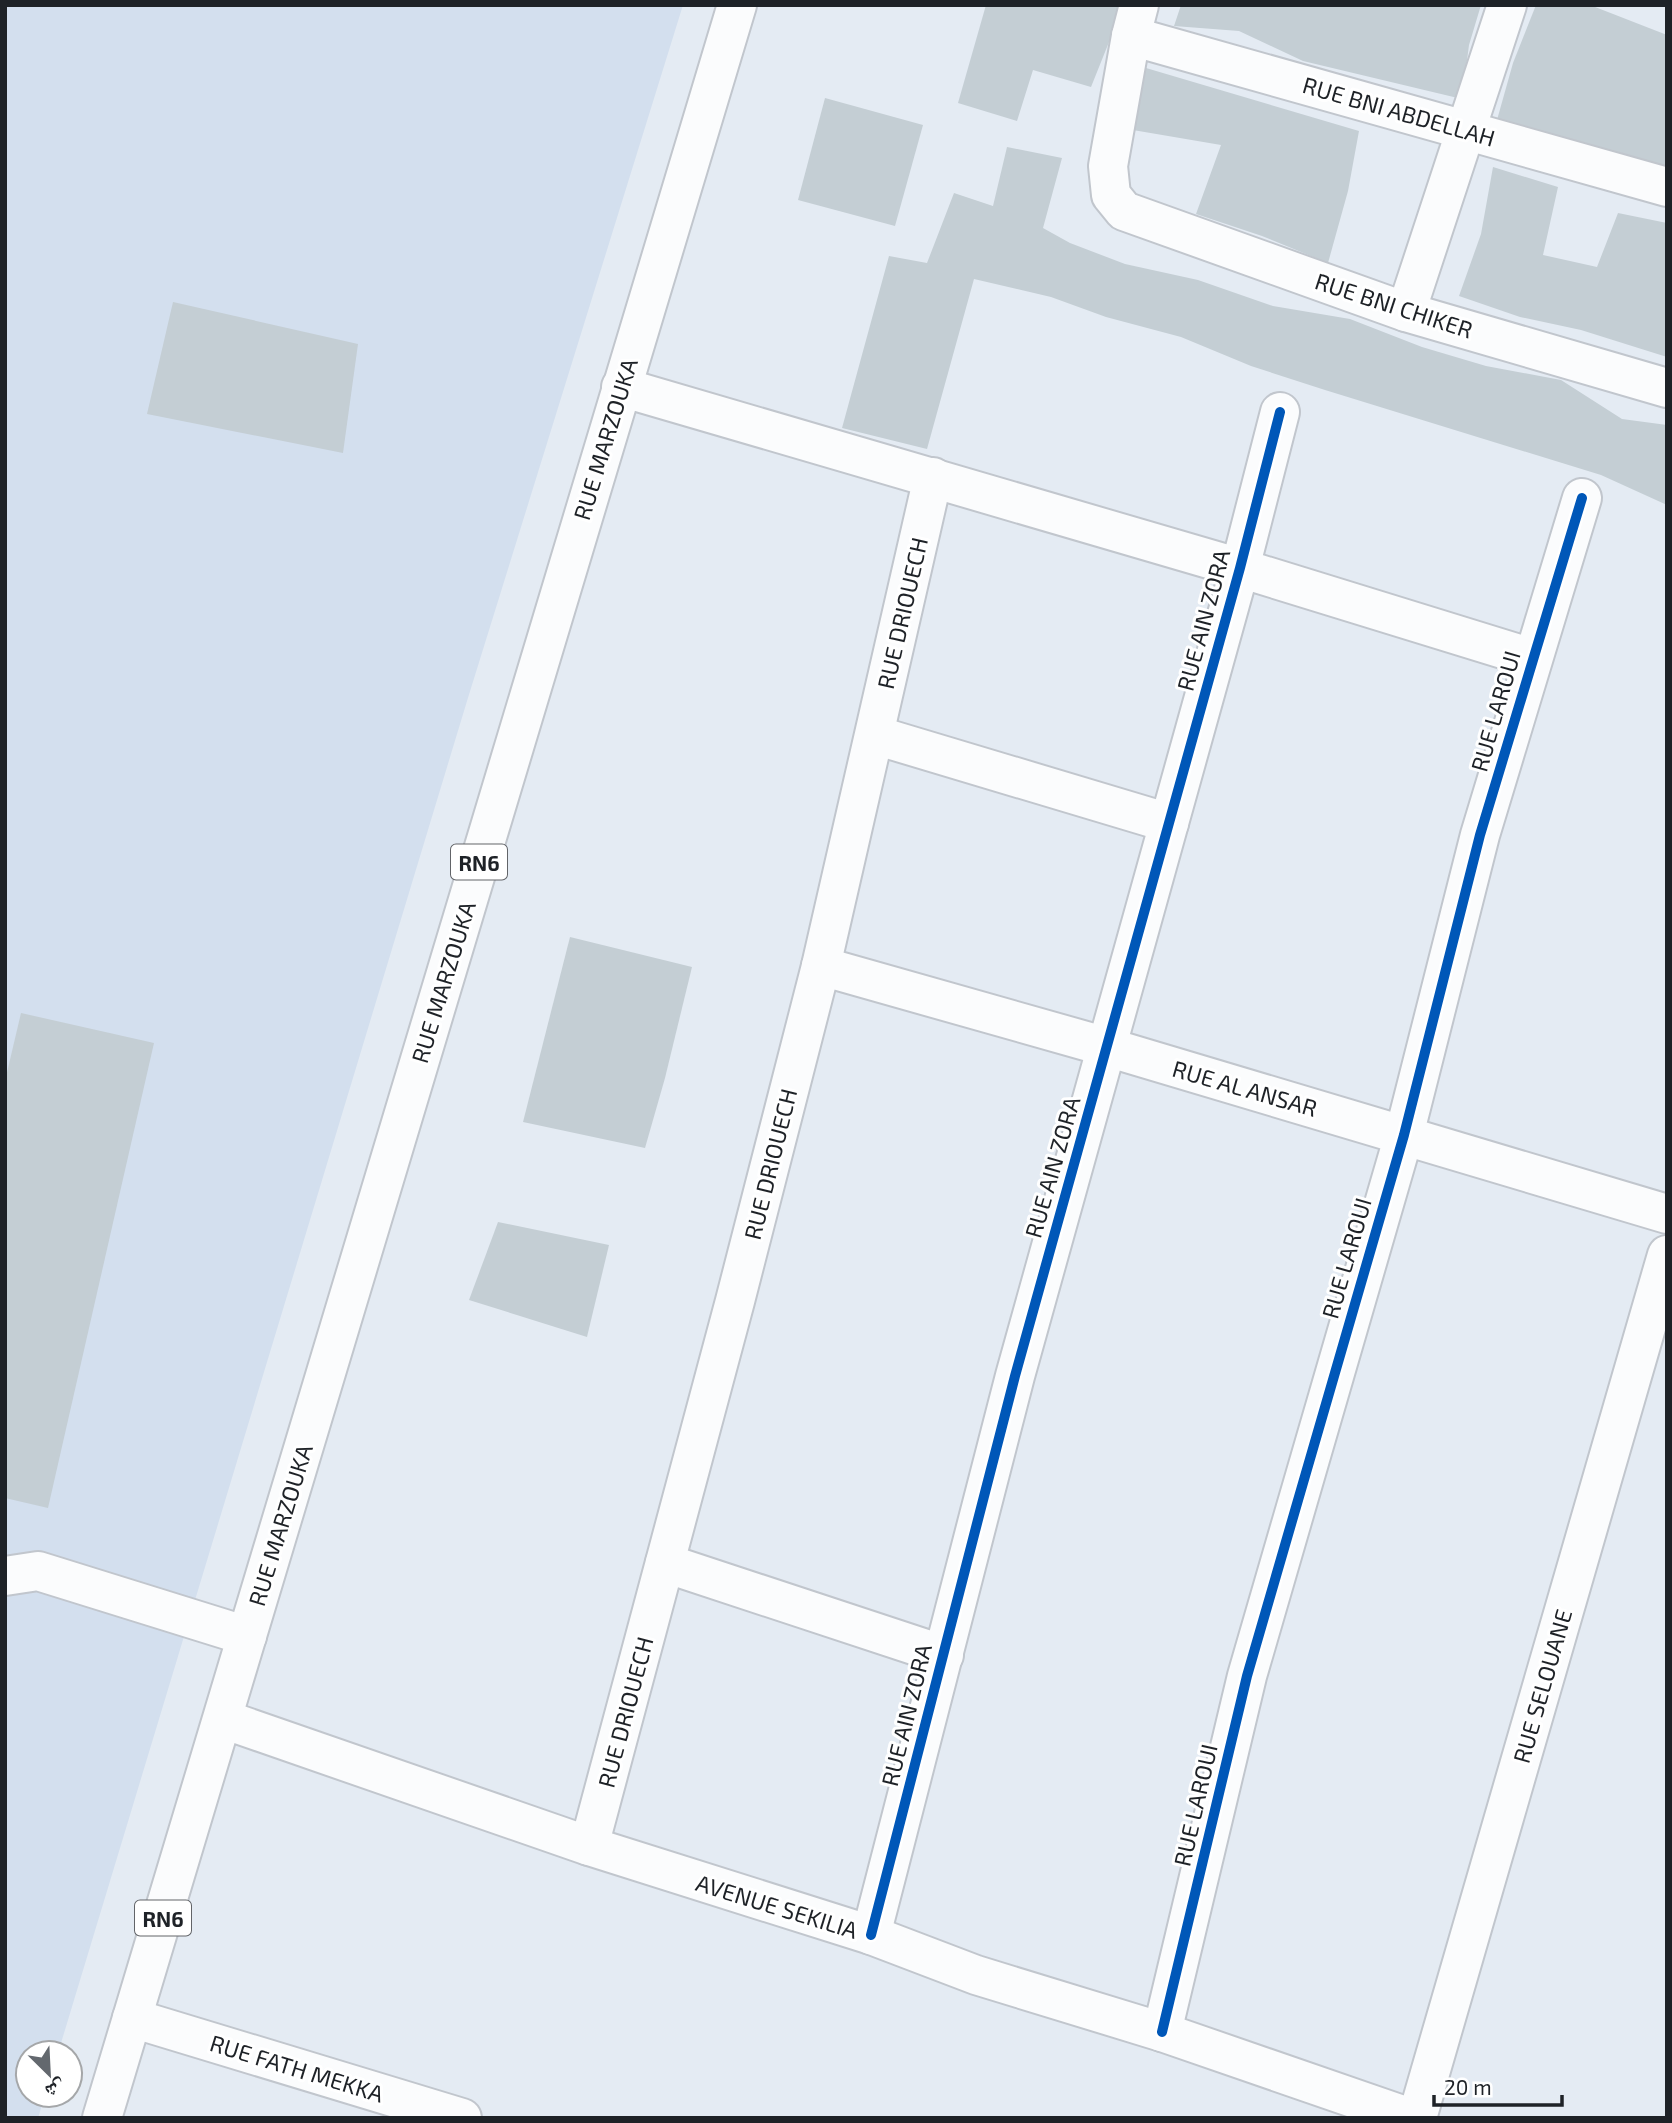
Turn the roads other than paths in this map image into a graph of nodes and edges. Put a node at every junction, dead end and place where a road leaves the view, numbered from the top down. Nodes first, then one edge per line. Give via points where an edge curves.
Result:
1 (737, 5) edge
2 (1507, 5) edge
3 (1135, 20) edge
4 (1467, 130) junction
5 (1667, 187) edge
6 (1406, 312) junction
7 (621, 387) junction
8 (1667, 388) edge
9 (1280, 412) dead end
10 (933, 477) junction
11 (1581, 498) dead end
12 (1240, 568) junction
13 (1532, 658) junction
14 (875, 735) junction
15 (1169, 823) junction
16 (821, 966) junction
17 (1107, 1047) junction
18 (1404, 1135) junction
19 (1667, 1214) edge
20 (1667, 1255) edge
21 (665, 1563) junction
22 (5, 1576) edge
23 (247, 1636) junction
24 (943, 1655) junction
25 (223, 1719) junction
26 (589, 1846) junction
27 (871, 1935) junction
28 (132, 2018) junction
29 (1162, 2032) junction
30 (102, 2118) edge
31 (462, 2118) edge
32 (1411, 2118) edge
33 (1417, 2118) edge

1 - 7 street, RUE MARZOUKA / RN6
2 - 4 street
3 - 4 street, RUE BNI ABDELLAH
3 - 6 street, RUE BNI CHIKER via 1108,166 1111,195 1124,211
4 - 5 street, RUE BNI ABDELLAH
4 - 6 street
6 - 8 street, RUE BNI CHIKER
7 - 10 street
7 - 23 street, RUE MARZOUKA / RN6
9 - 12 street, RUE AIN ZORA
10 - 12 street
10 - 14 street, RUE DRIOUECH
11 - 13 street, RUE LAROUI
12 - 13 street
12 - 15 street, RUE AIN ZORA
13 - 18 street, RUE LAROUI via 1480,835
14 - 15 street
14 - 16 street, RUE DRIOUECH
15 - 17 street, RUE AIN ZORA
16 - 17 street, RUE AL ANSAR
16 - 21 street, RUE DRIOUECH
17 - 18 street, RUE AL ANSAR
17 - 24 street, RUE AIN ZORA
18 - 19 street, RUE AL ANSAR
18 - 29 street, RUE LAROUI via 1247,1676
20 - 33 street, RUE SELOUANE
21 - 24 street
21 - 26 street, RUE DRIOUECH
22 - 23 street via 38,1570
23 - 25 street, RUE MARZOUKA / RN6
24 - 27 street, RUE AIN ZORA
25 - 26 street, AVENUE SEKILIA
25 - 28 street, RN6
26 - 27 street, AVENUE SEKILIA
27 - 29 street, AVENUE SEKILIA via 976,1975
28 - 30 street, RN6
28 - 31 street, RUE FATH MEKKA
29 - 32 street, AVENUE SEKILIA

